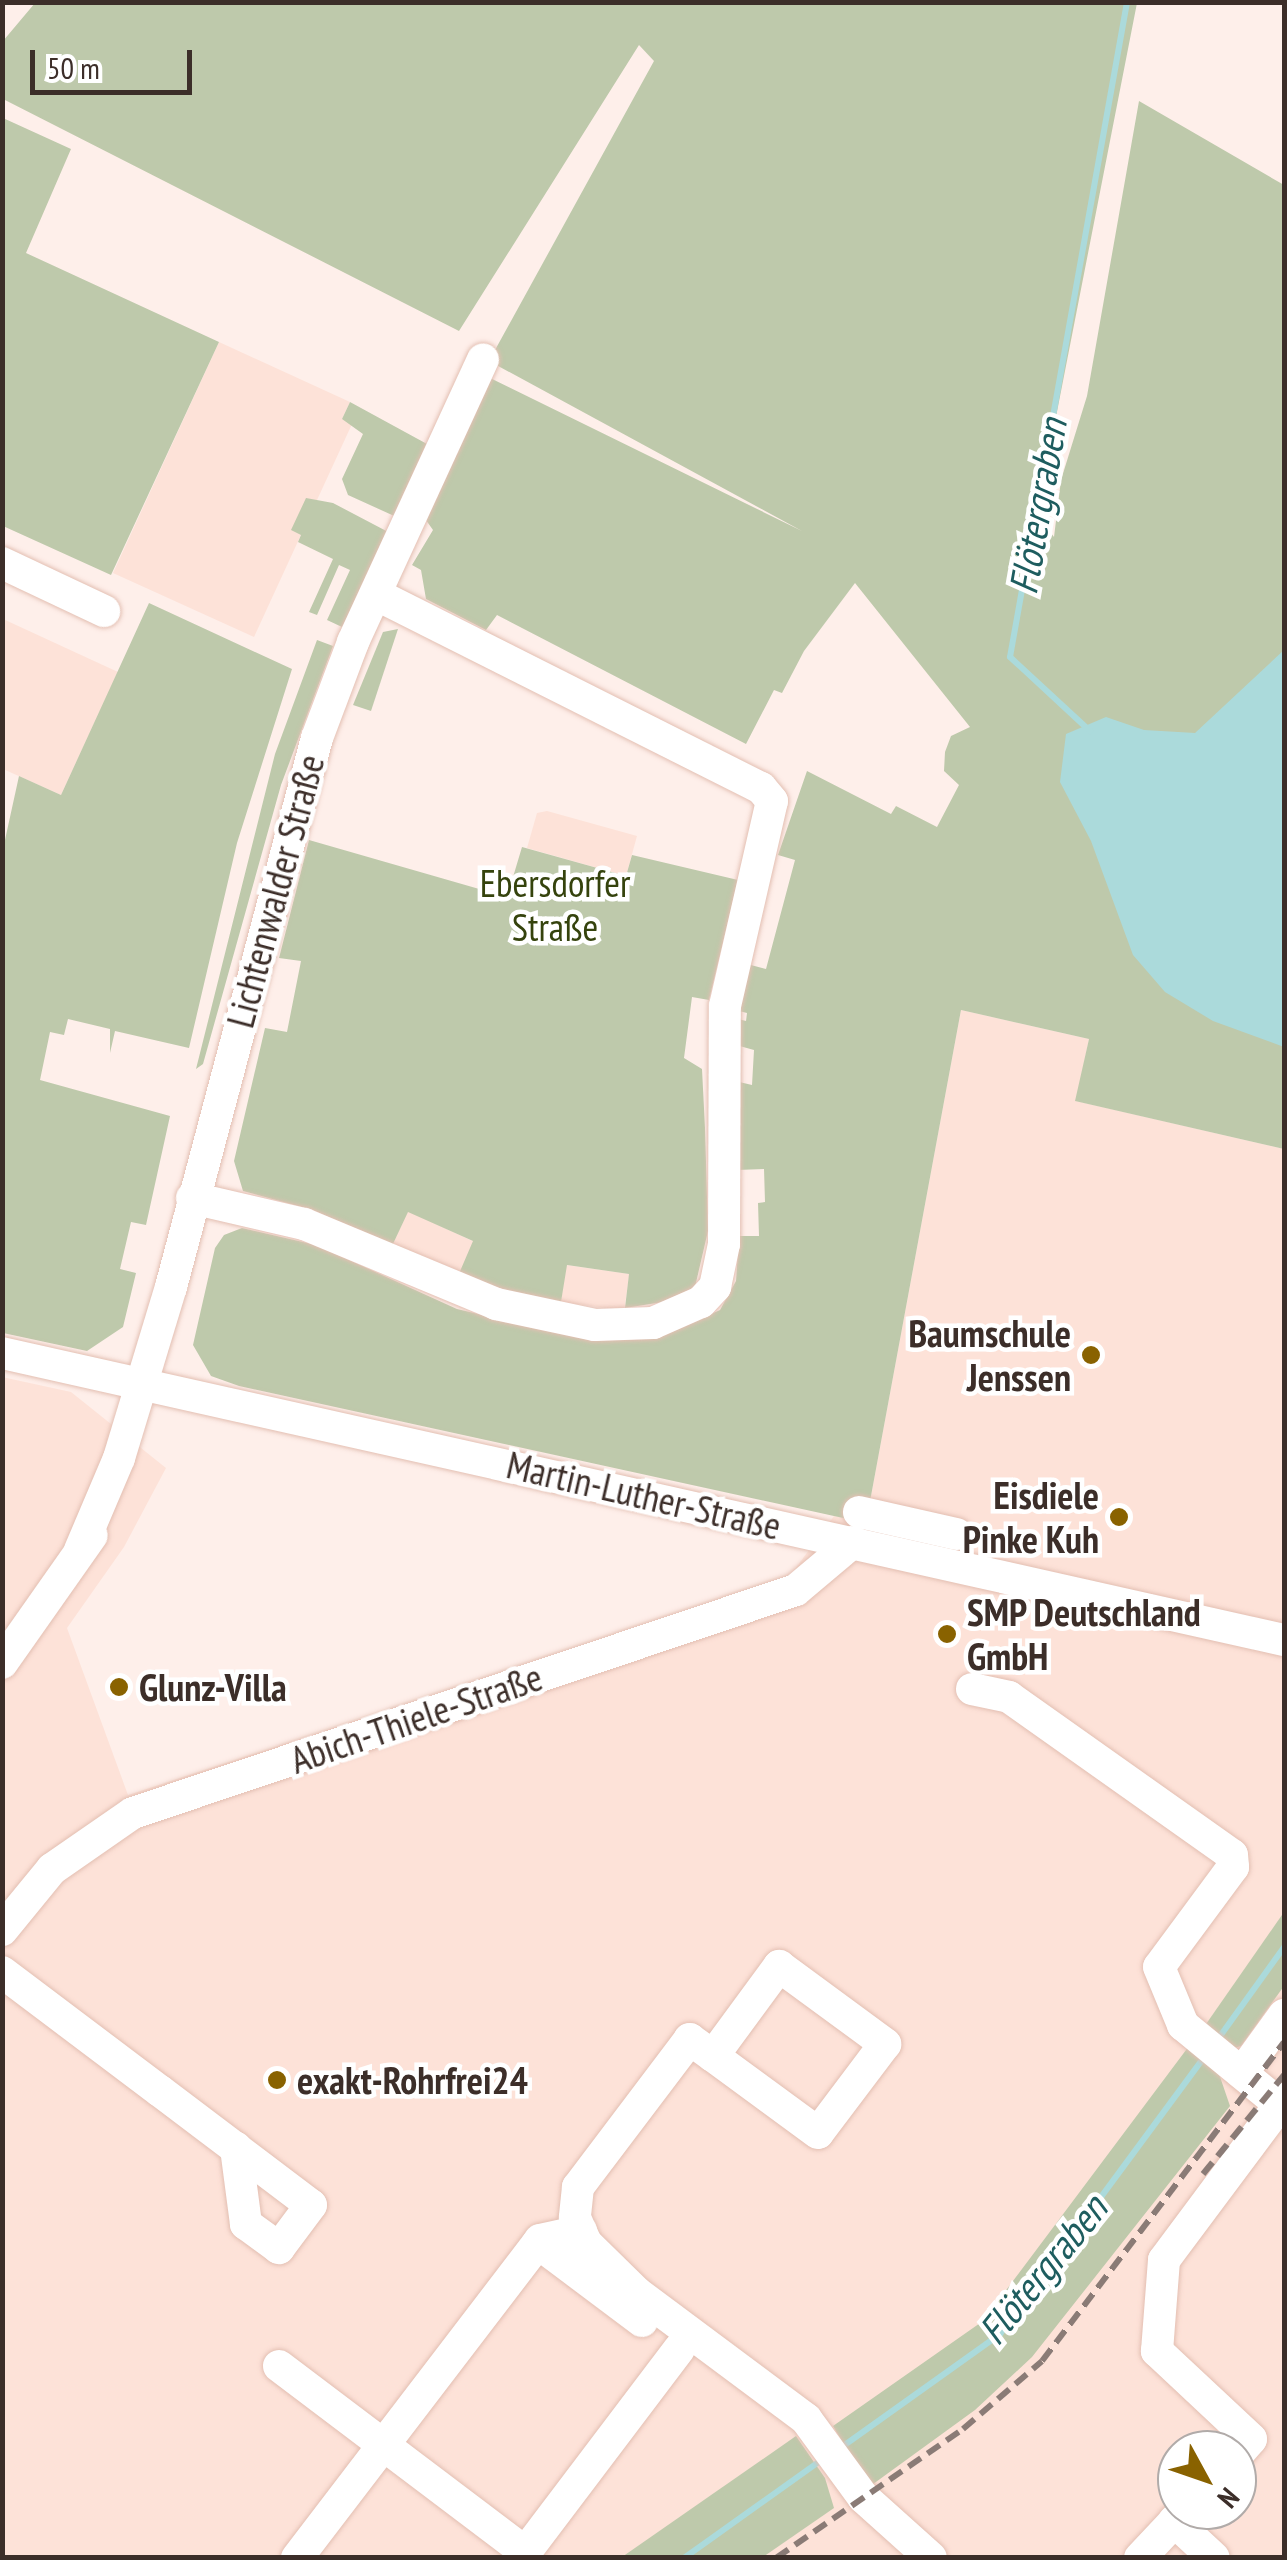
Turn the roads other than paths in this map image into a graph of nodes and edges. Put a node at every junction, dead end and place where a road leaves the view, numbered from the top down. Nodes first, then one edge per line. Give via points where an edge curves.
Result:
1 (484, 360) dead end
2 (2, 563) edge
3 (376, 594) junction
4 (104, 612) dead end
5 (192, 1198) junction
6 (2, 1354) edge
7 (147, 1384) junction
8 (856, 1527) junction
9 (957, 1534) dead end
10 (1284, 1640) edge
11 (2, 1662) edge
12 (972, 1689) dead end
13 (2, 1930) edge
14 (2, 1972) edge
15 (1284, 2016) edge
16 (713, 2056) junction
17 (1233, 2065) junction
18 (1283, 2104) edge
19 (236, 2148) dead end
20 (581, 2232) junction
21 (538, 2242) junction
22 (678, 2348) junction
23 (278, 2366) dead end
24 (786, 2430) dead end
25 (1241, 2430) edge
26 (384, 2446) junction
27 (1166, 2530) edge
28 (1191, 2530) edge
29 (523, 2555) edge
30 (296, 2558) edge
31 (931, 2558) edge
32 (1140, 2558) edge
33 (1214, 2558) edge

1 - 3 street, Lichtenwalder Straße
2 - 4 street
3 - 5 street, Lichtenwalder Straße via 288,829
3 - 5 street via 761,788 772,800 721,1036 724,1244 715,1286 701,1302 653,1323 595,1325 496,1304 304,1224
5 - 7 street, Lichtenwalder Straße
6 - 7 street, Martin-Luther-Straße
7 - 8 street, Martin-Luther-Straße
7 - 11 street, Lichtenwalder Straße via 80,1550
8 - 9 street
8 - 10 street, Martin-Luther-Straße
8 - 13 street, Abich-Thiele-Straße via 796,1590 133,1812 52,1869
12 - 17 street via 1010,1697 1232,1854 1232,1868 1159,1966 1182,2025
14 - 19 street
15 - 17 street
16 - 16 street via 818,2134 885,2044 780,1966
16 - 20 street via 690,2038 578,2188
17 - 18 street
18 - 25 street via 1164,2260 1158,2351
20 - 21 street
20 - 31 street via 638,2292 806,2419 838,2470
21 - 22 street
21 - 26 street
22 - 24 street
22 - 29 street
23 - 26 street
26 - 29 street
26 - 30 street
27 - 32 street
28 - 33 street

